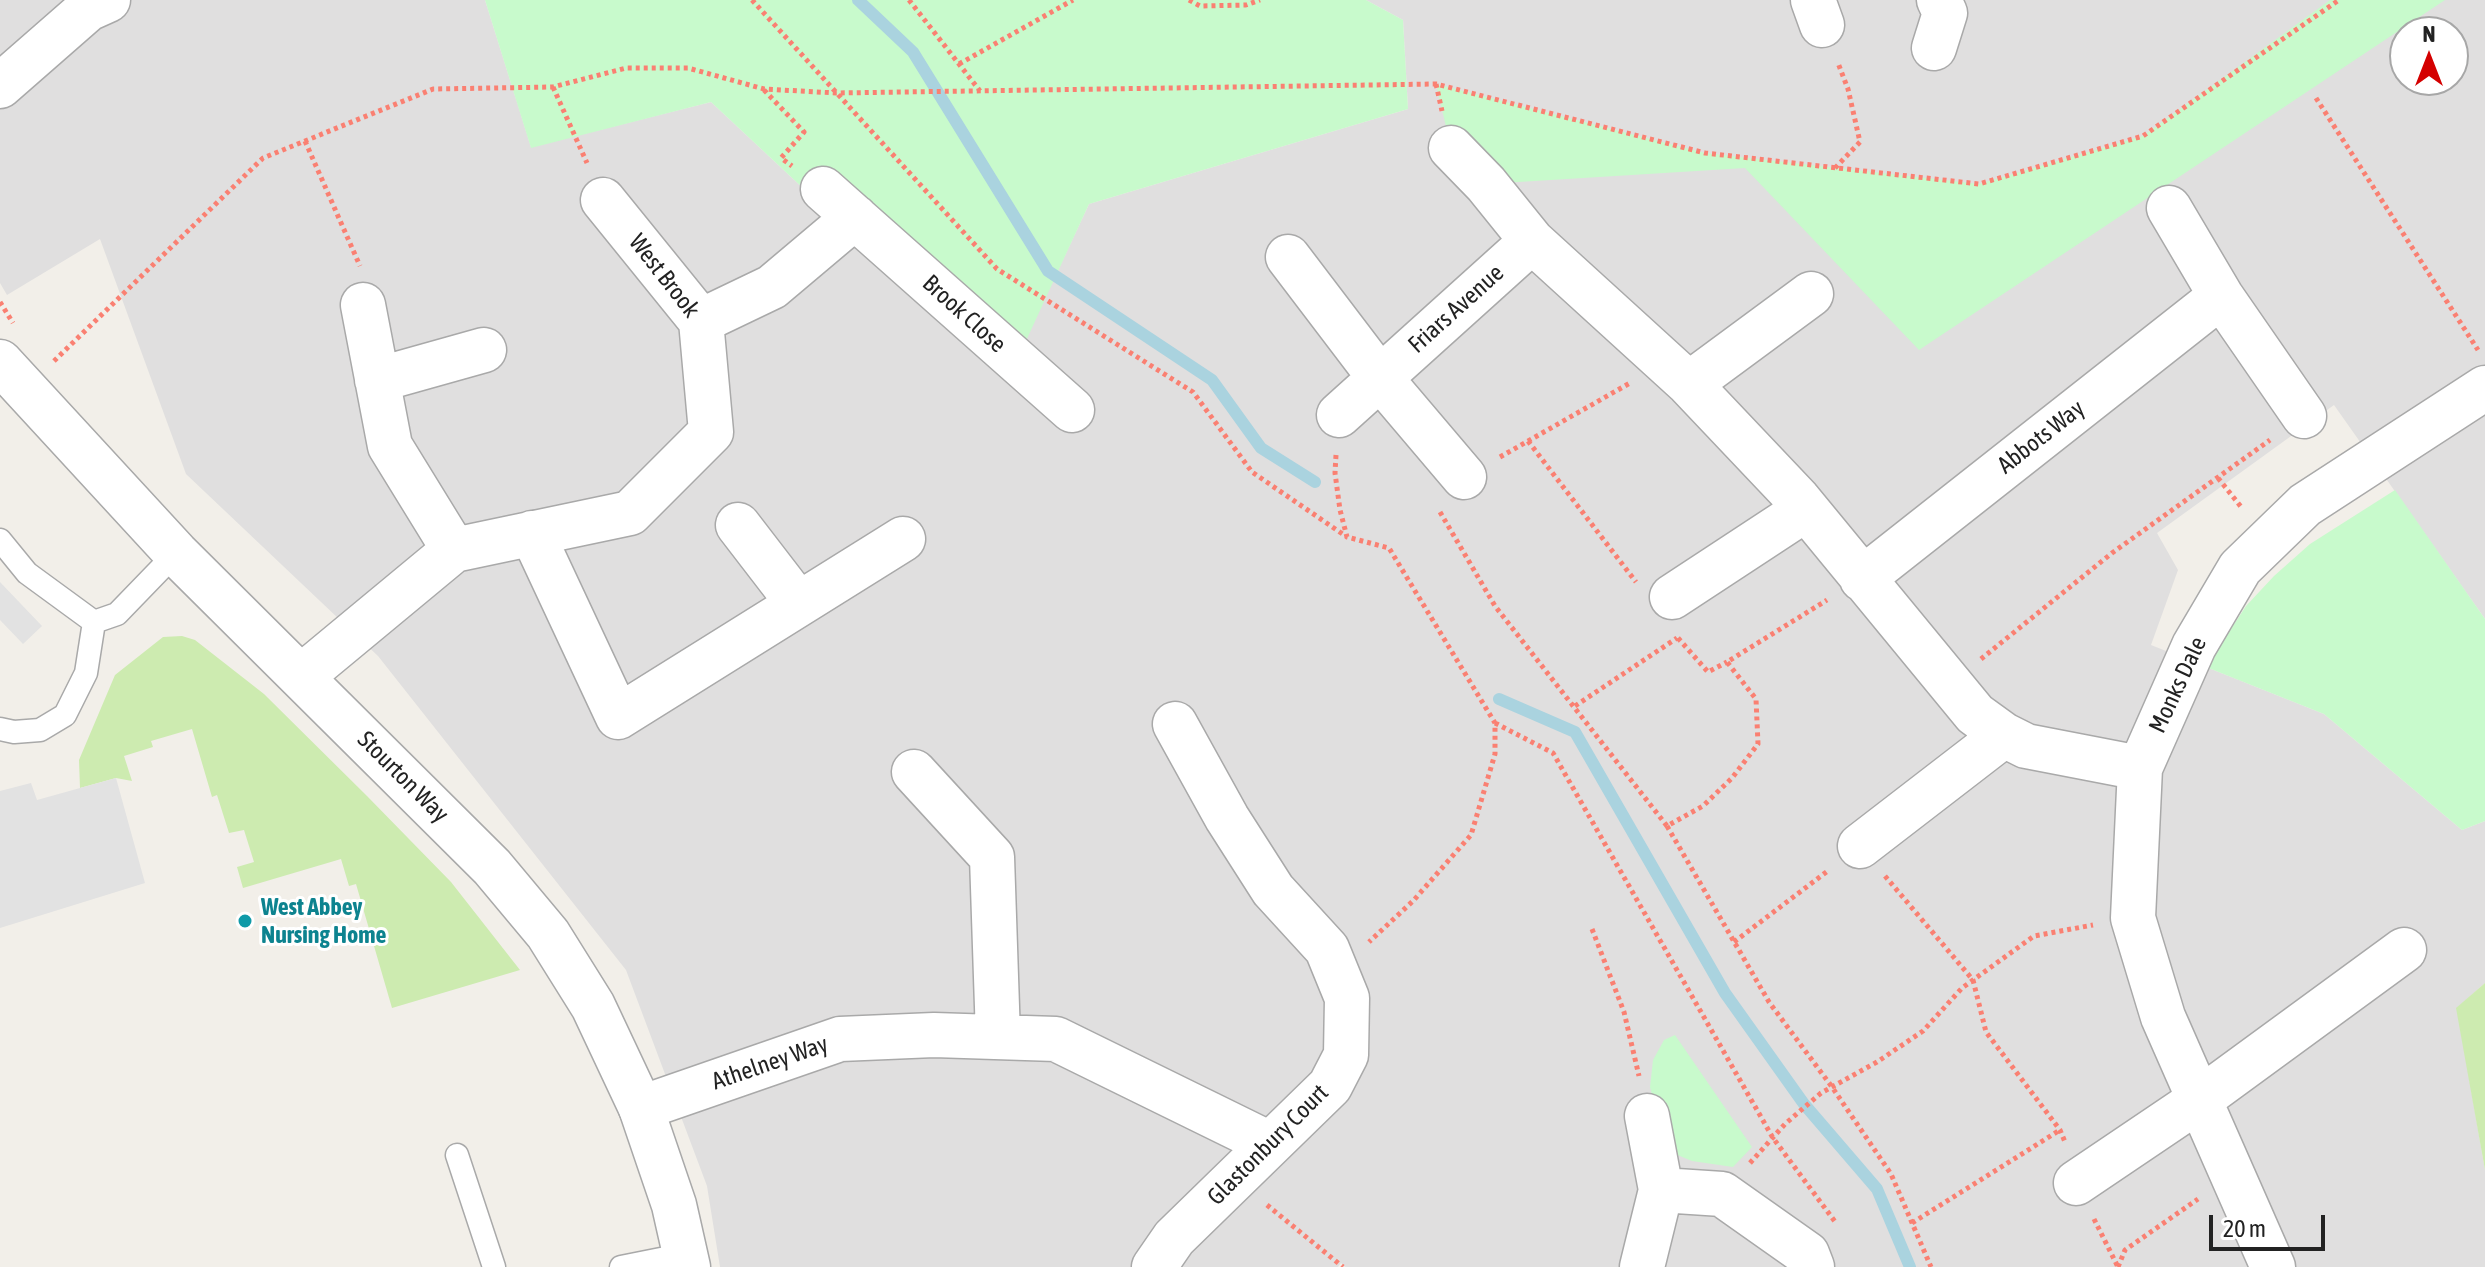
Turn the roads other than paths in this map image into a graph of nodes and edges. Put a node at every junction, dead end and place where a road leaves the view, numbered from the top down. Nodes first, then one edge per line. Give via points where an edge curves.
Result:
1 (108, 0) edge
2 (1939, 0) edge
3 (1934, 48) dead end
4 (0, 86) edge
5 (1451, 148) dead end
6 (823, 189) road end
7 (603, 200) road end
8 (2169, 208) dead end
9 (855, 217) junction
10 (1532, 241) junction
11 (1288, 257) dead end
12 (1811, 294) dead end
13 (2221, 296) junction
14 (363, 305) road end
15 (701, 321) junction
16 (484, 350) dead end
17 (0, 362) edge
18 (1678, 373) junction
19 (1380, 378) junction
20 (377, 380) junction
21 (2485, 383) edge
22 (1072, 410) dead end
23 (1339, 415) dead end
24 (2304, 416) road end
25 (1464, 477) road end
26 (1806, 509) junction
27 (738, 525) dead end
28 (532, 533) junction
29 (903, 539) dead end
30 (0, 540) edge
31 (454, 550) junction
32 (176, 553) junction
33 (1862, 579) junction
34 (798, 603) junction
35 (1665, 612) road end
36 (94, 622) junction
37 (302, 676) junction
38 (1175, 724) dead end
39 (0, 729) edge
40 (2004, 735) junction
41 (2140, 768) junction
42 (914, 772) dead end
43 (1860, 846) road end
44 (2404, 950) dead end
45 (998, 1037) junction
46 (2199, 1100) junction
47 (641, 1108) junction
48 (1647, 1116) road end
49 (1270, 1144) junction
50 (457, 1155) dead end
51 (2076, 1183) road end
52 (1661, 1190) junction
53 (687, 1261) edge
54 (494, 1267) edge
55 (621, 1267) edge
56 (1154, 1267) edge
57 (1642, 1267) edge
58 (1812, 1267) edge
59 (2273, 1267) edge

1 - 4 street via 88,9
2 - 3 street via 1945,13
5 - 10 street
6 - 9 street, Brook Close
7 - 15 street, West Brook
8 - 13 street
9 - 15 street via 772,287
9 - 22 street, Brook Close
10 - 18 street
10 - 19 street, Friars Avenue
11 - 19 street
12 - 18 street
13 - 24 street
13 - 33 street, Abbots Way
14 - 20 street
15 - 28 street, West Brook via 711,432 630,513
16 - 20 street
17 - 32 street, Stourton Way
18 - 26 street
19 - 23 street, Friars Avenue
19 - 25 street
20 - 31 street via 390,446
21 - 41 street, Monks Dale via 2305,505 2240,568 2194,646
26 - 33 street
26 - 35 street
27 - 34 street
28 - 31 street, West Brook
28 - 34 street via 618,717
29 - 34 street
30 - 36 lane via 27,573
31 - 37 street, West Brook
32 - 36 lane via 117,614
32 - 37 street, Stourton Way
33 - 40 street via 1975,714
36 - 39 lane via 86,673 65,715 40,730
37 - 47 street, Stourton Way via 492,867 548,934 593,1006
38 - 49 street, Glastonbury Court via 1273,890 1327,949 1347,998 1346,1055 1330,1086
40 - 41 street via 2053,753
40 - 43 street
41 - 46 street, Monks Dale via 2133,918 2163,1017
42 - 45 street via 992,857
44 - 46 street
45 - 47 street, Athelney Way via 840,1039
45 - 49 street, Athelney Way via 1056,1039
46 - 51 street
46 - 59 street, Monks Dale
47 - 53 street, Stourton Way
48 - 52 street
49 - 56 street, Glastonbury Court via 1174,1238
50 - 54 lane
52 - 57 street
52 - 58 street via 1722,1194 1807,1254
53 - 55 lane

